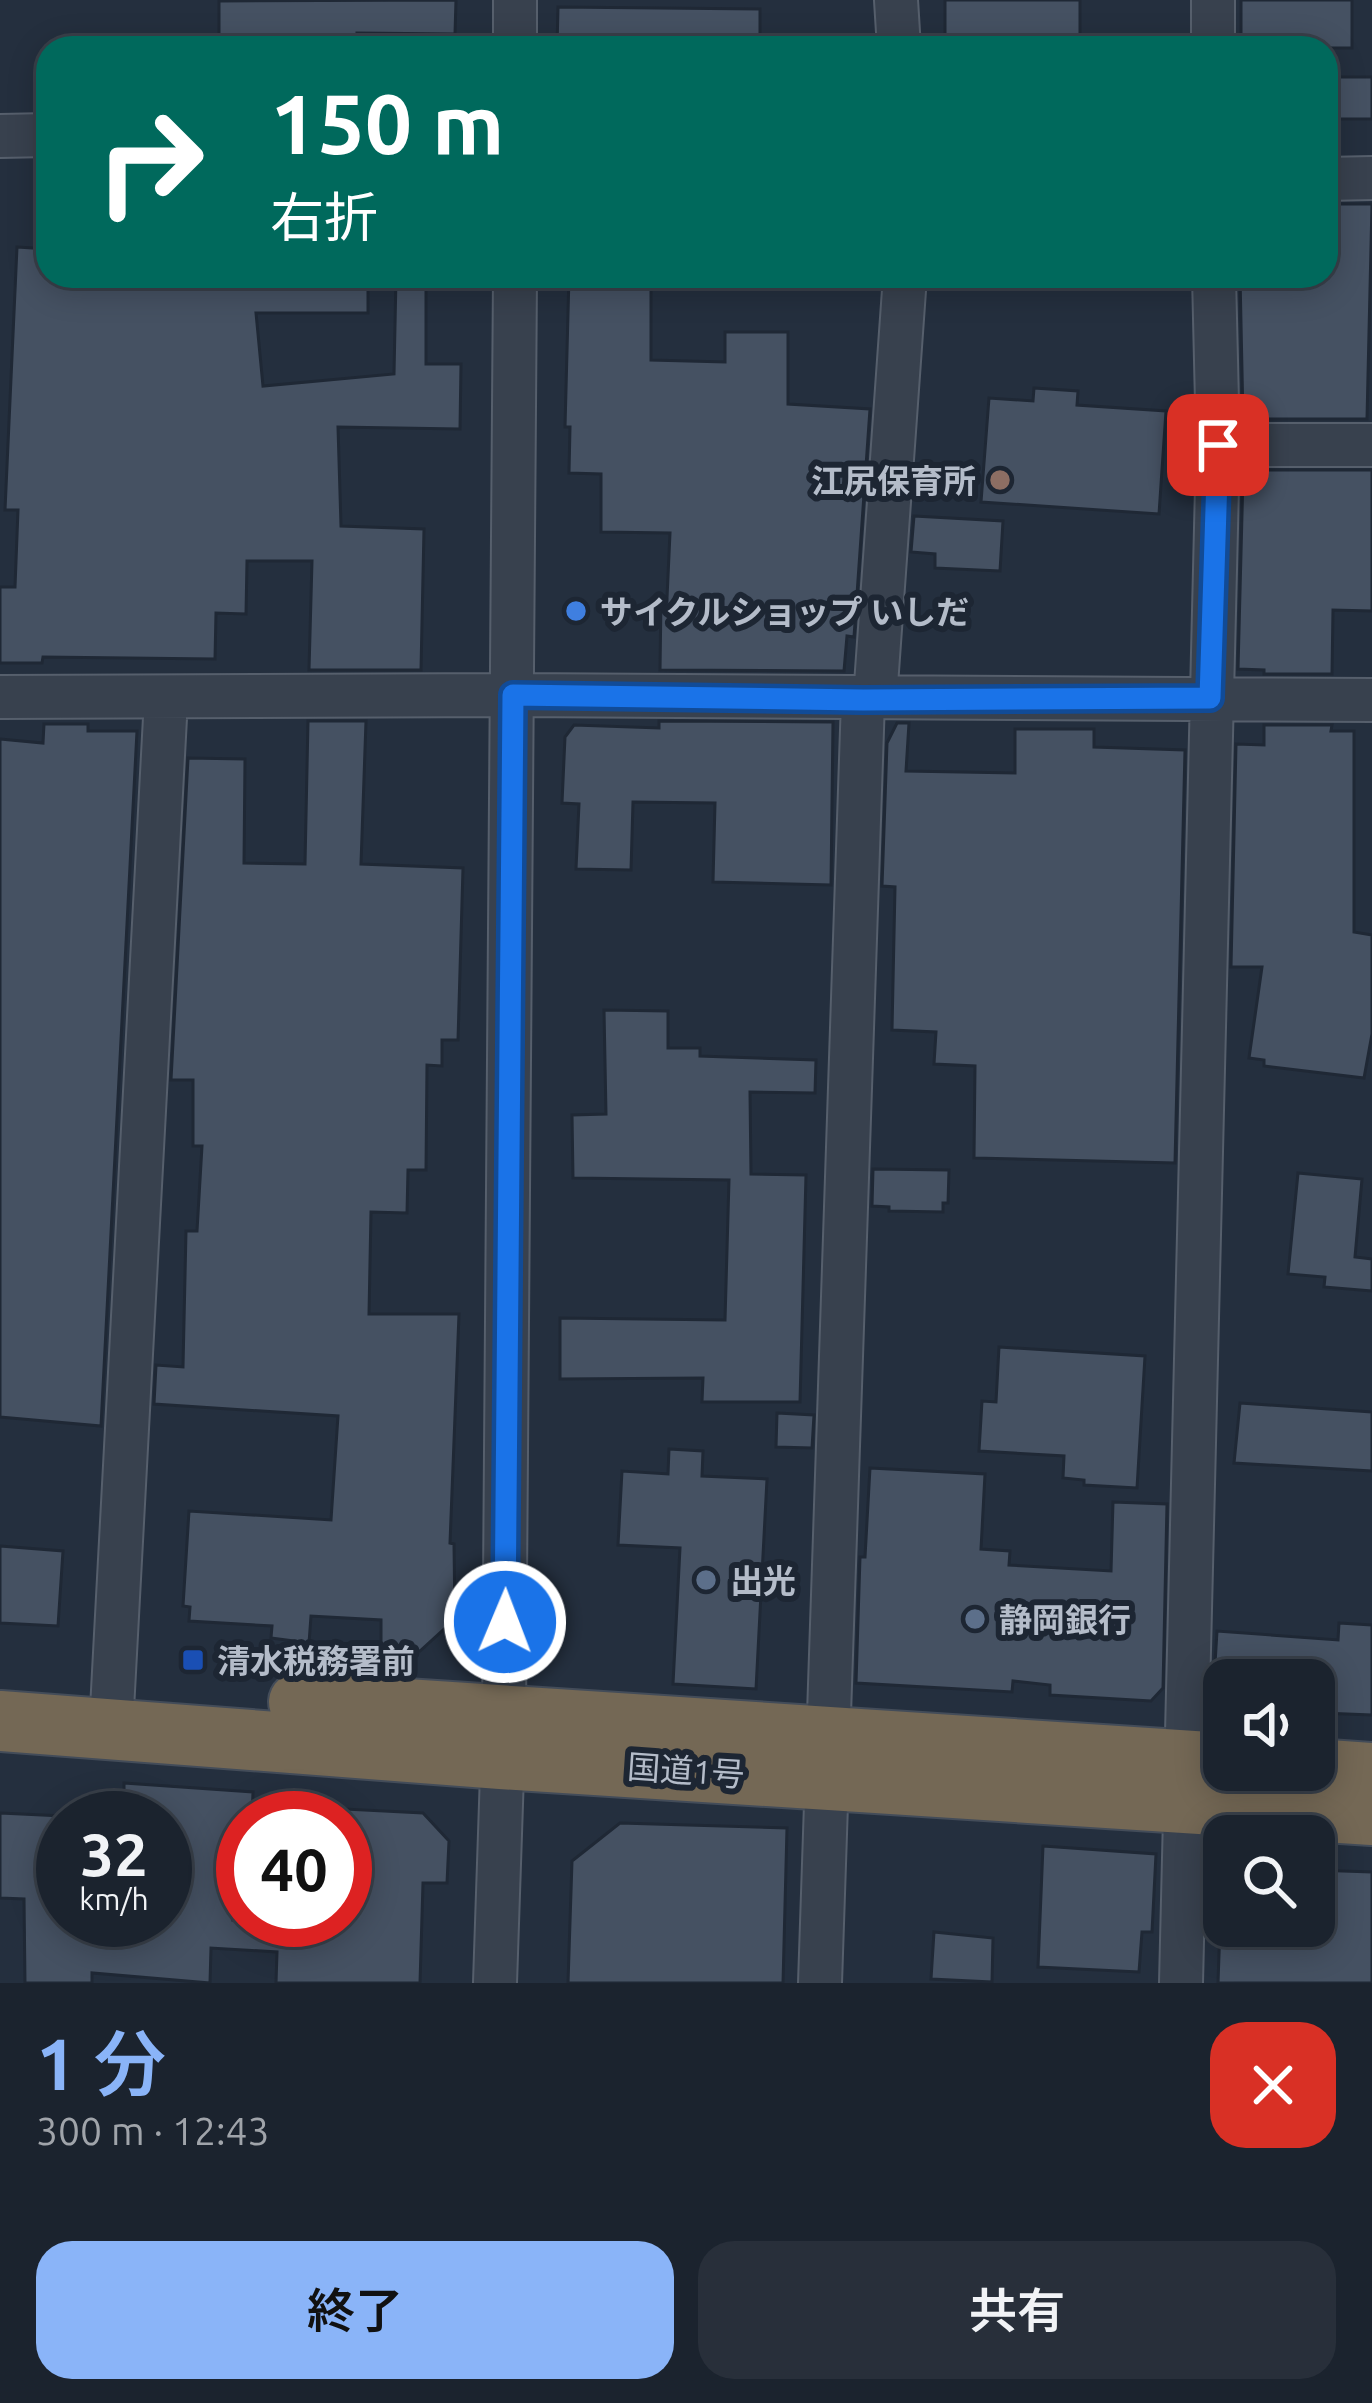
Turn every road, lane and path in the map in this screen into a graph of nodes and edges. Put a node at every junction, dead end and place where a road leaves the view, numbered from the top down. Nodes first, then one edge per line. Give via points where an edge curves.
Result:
1 (514, 0) edge
2 (896, 0) edge
3 (1213, 0) edge
4 (515, 36) edge
5 (898, 36) edge
6 (1213, 36) edge
7 (36, 135) edge
8 (0, 136) edge
9 (1372, 178) edge
10 (1338, 179) edge
11 (515, 288) edge
12 (904, 288) edge
13 (1214, 288) edge
14 (1218, 445) junction
15 (1372, 445) edge
16 (513, 695) junction
17 (0, 697) edge
18 (1210, 698) junction
19 (166, 699) junction
20 (869, 699) junction
21 (1372, 700) edge
22 (0, 1680) edge
23 (112, 1709) junction
24 (0, 1721) edge
25 (503, 1736) junction
26 (825, 1758) junction
27 (1335, 1769) edge
28 (1372, 1772) edge
29 (1199, 1775) edge
30 (1372, 1815) edge
31 (495, 1983) edge
32 (820, 1983) edge
33 (1180, 1983) edge

1 - 4 street
2 - 5 street
3 - 6 street
7 - 8 street
9 - 10 street
11 - 16 street
12 - 20 street
13 - 14 street
14 - 15 street
14 - 18 street
16 - 19 street
16 - 20 street
16 - 25 street
17 - 19 street
18 - 20 street
18 - 21 street
18 - 29 street
19 - 23 street
20 - 26 street
22 - 23 highway, 国道1号
23 - 24 highway, 国道1号
23 - 25 highway, 国道1号
25 - 26 highway, 国道1号
25 - 31 street
26 - 29 highway, 国道1号
26 - 32 street
27 - 28 highway
29 - 30 highway, 国道1号
29 - 33 street

